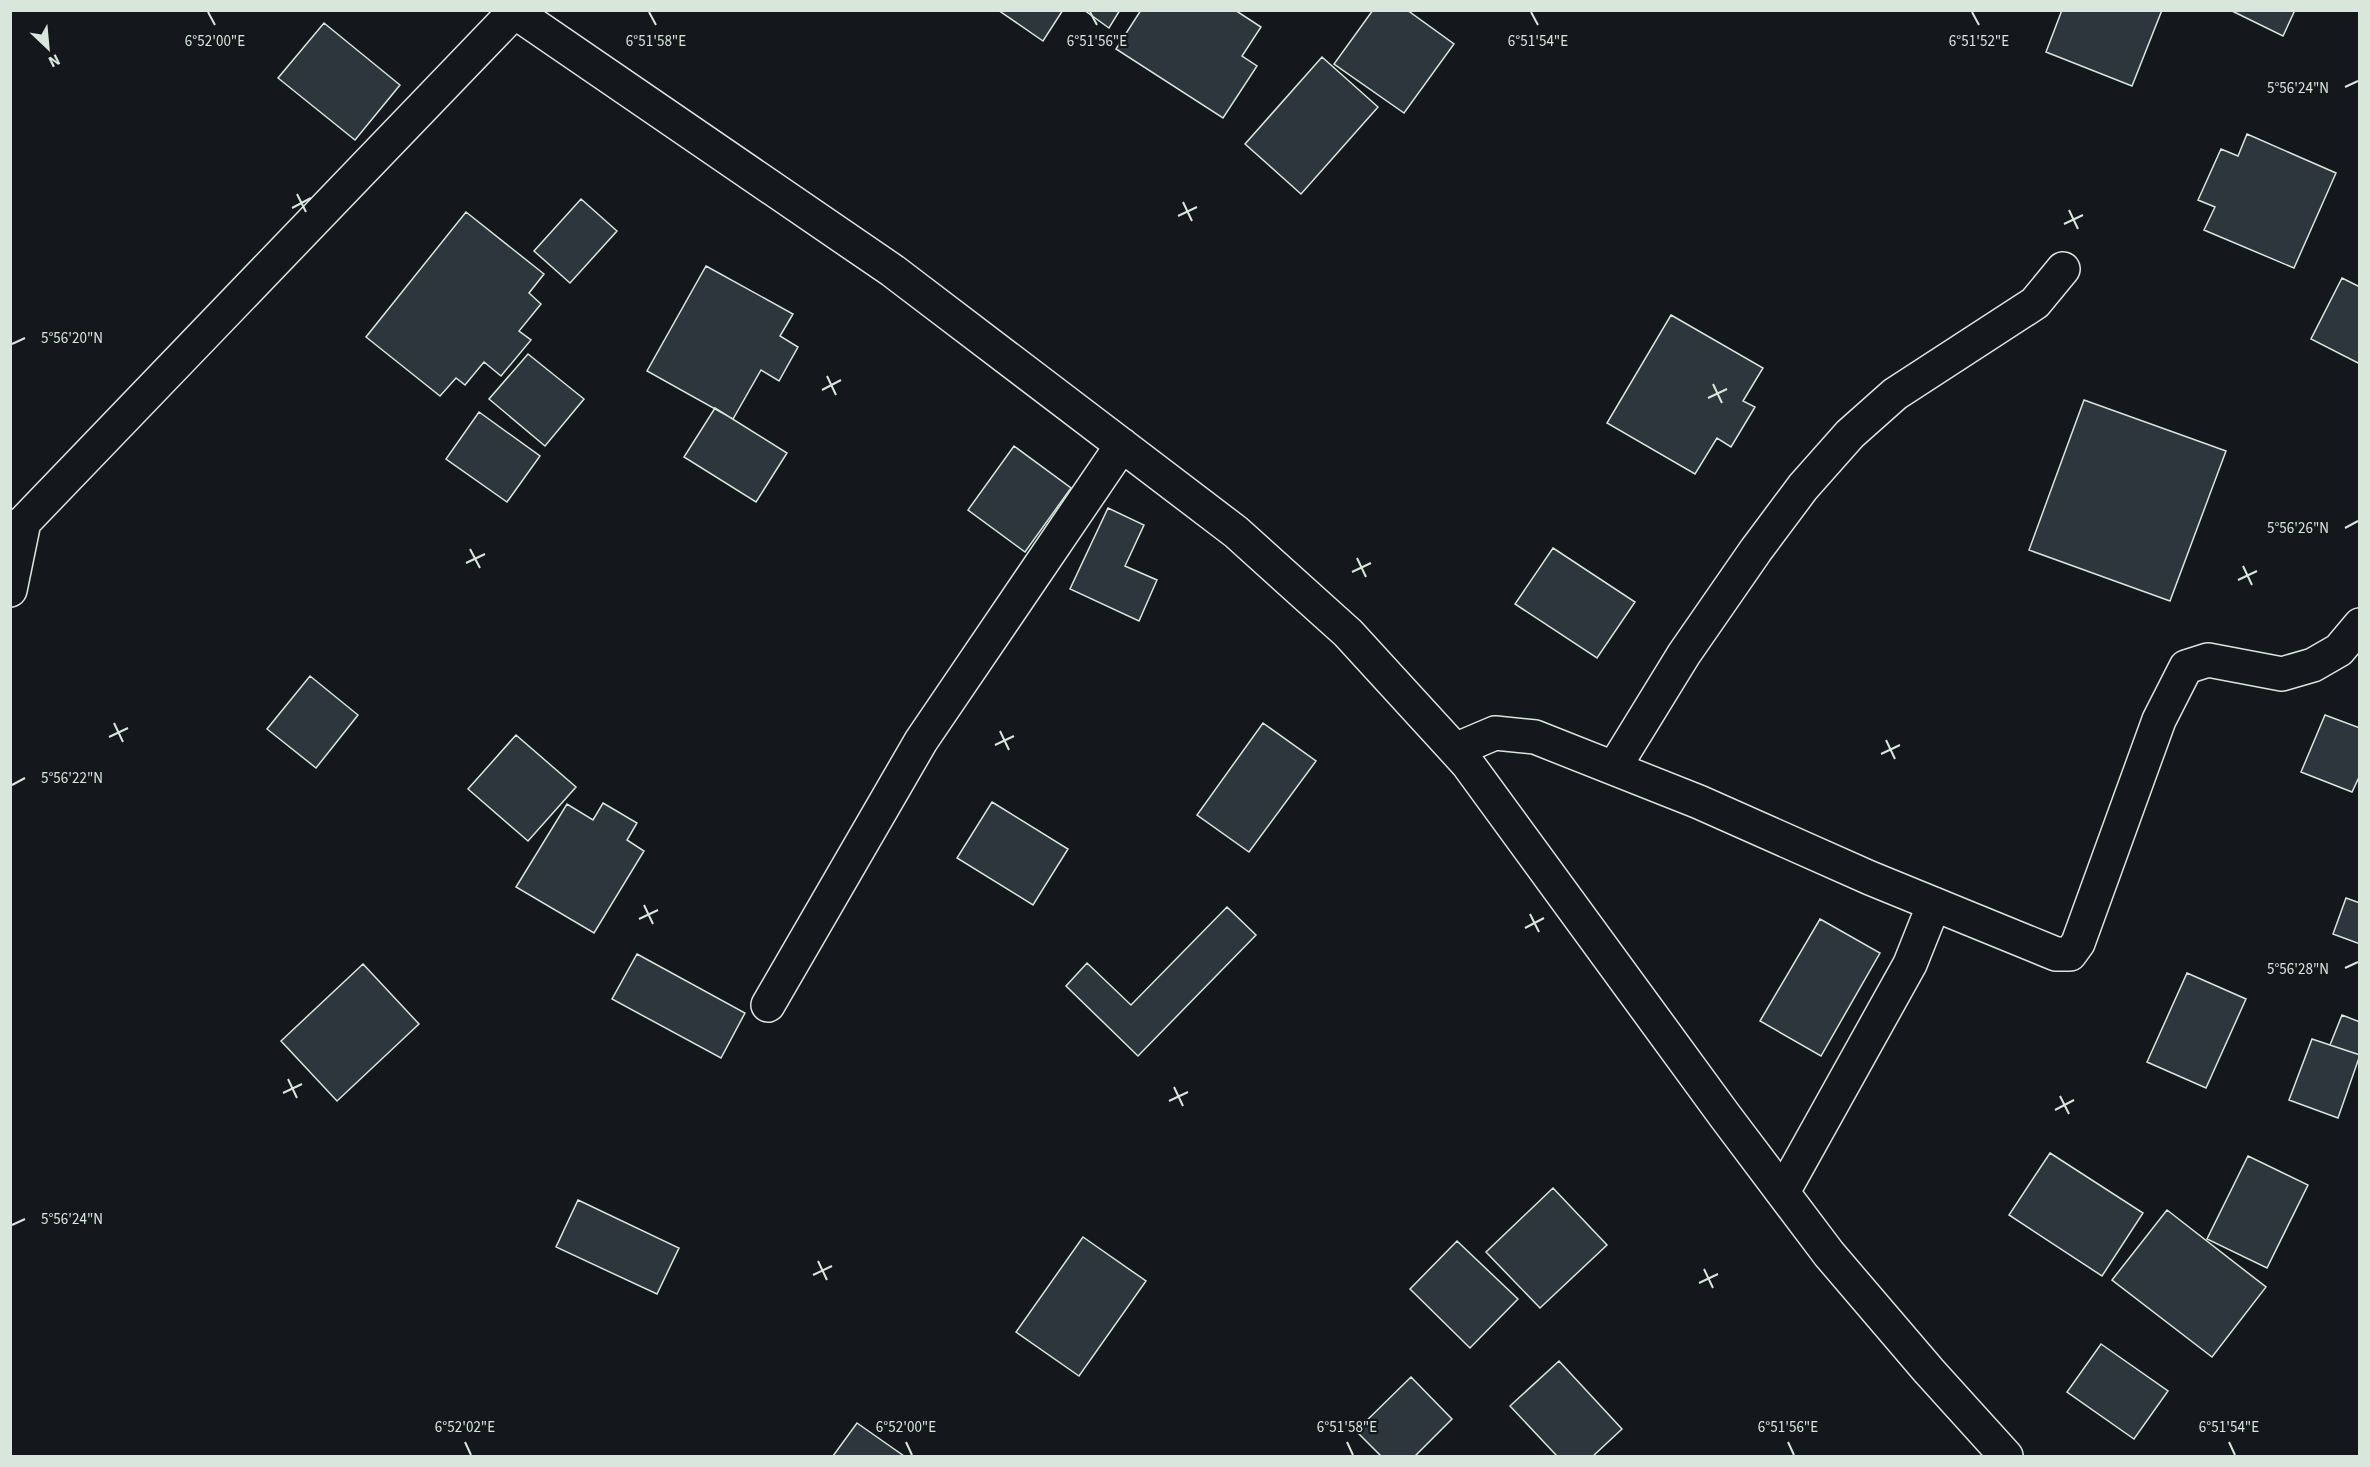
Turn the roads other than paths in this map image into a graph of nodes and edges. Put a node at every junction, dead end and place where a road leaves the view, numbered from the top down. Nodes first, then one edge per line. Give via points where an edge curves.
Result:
1 (514, 11) edge
2 (2062, 269) dead end
3 (1122, 445) junction
4 (17, 527) edge
5 (10, 590) edge
6 (2360, 626) edge
7 (1455, 750) junction
8 (1614, 768) junction
9 (1934, 904) junction
10 (768, 1005) dead end
11 (1783, 1192) junction
12 (2006, 1456) edge

1 - 3 street via 893,271
1 - 4 street
2 - 8 street via 2035,303 1895,394 1850,434 1810,478 1684,654
3 - 7 street via 1236,532 1348,633
3 - 10 street via 921,741
4 - 5 street
6 - 9 street via 2339,650 2313,665 2282,674 2208,660 2186,668 2159,720 2079,944 2070,954 2056,954
7 - 8 street via 1495,733 1535,737
7 - 11 street
8 - 9 street
9 - 11 street via 1910,964
11 - 12 street via 1829,1254

